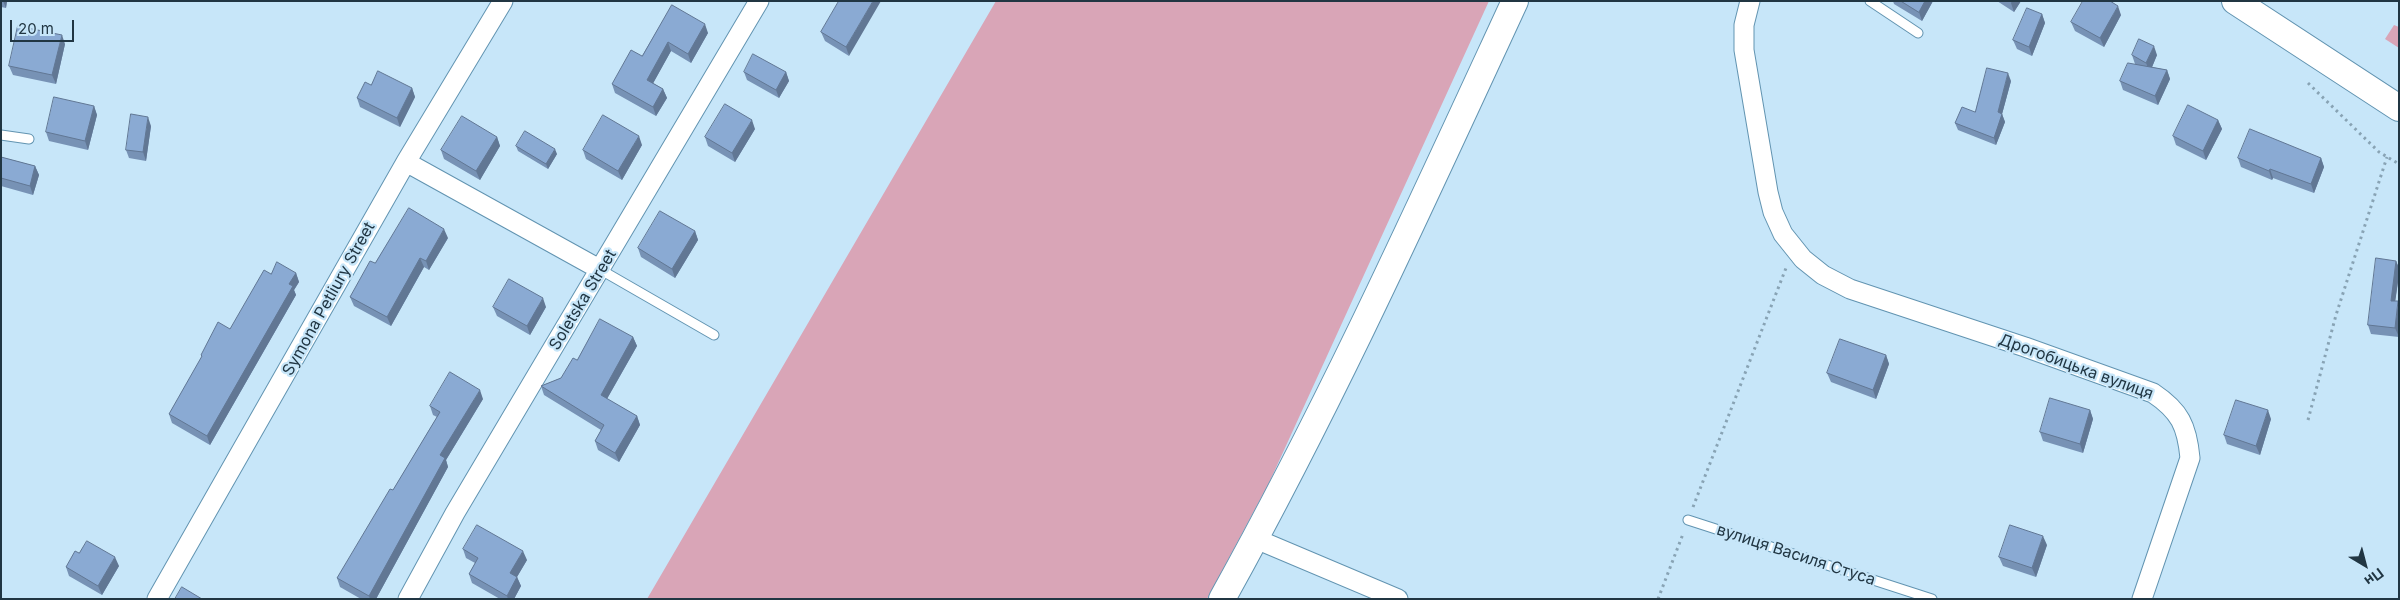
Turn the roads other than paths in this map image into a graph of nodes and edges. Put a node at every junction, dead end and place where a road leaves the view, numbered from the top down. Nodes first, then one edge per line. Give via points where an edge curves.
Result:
1 (503, 1) edge
2 (759, 1) edge
3 (1515, 1) edge
4 (1750, 1) edge
5 (1870, 1) edge
6 (2235, 1) edge
7 (1918, 32) dead end
8 (2399, 108) edge
9 (1, 135) edge
10 (29, 139) dead end
11 (406, 162) junction
12 (601, 270) junction
13 (714, 335) dead end
14 (1688, 520) road end
15 (1256, 539) junction
16 (157, 599) edge
17 (408, 599) edge
18 (1222, 599) edge
19 (1398, 599) edge
20 (1932, 599) edge
21 (2142, 599) edge

1 - 11 street, Symona Petliury Street
2 - 12 street, Soletska Street
3 - 15 main road via 1329,396
4 - 21 street, Дрогобицька вулиця via 1744,25 1744,50 1768,192 1783,234 1794,249 1823,275 1850,289 2153,393 2170,405 2188,435 2190,458
5 - 7 lane
6 - 8 main road
9 - 10 lane
11 - 12 street
11 - 16 street, Symona Petliury Street
12 - 13 lane
12 - 17 street, Soletska Street via 455,513
14 - 20 lane, вулиця Василя Стуса
15 - 18 main road
15 - 19 street

